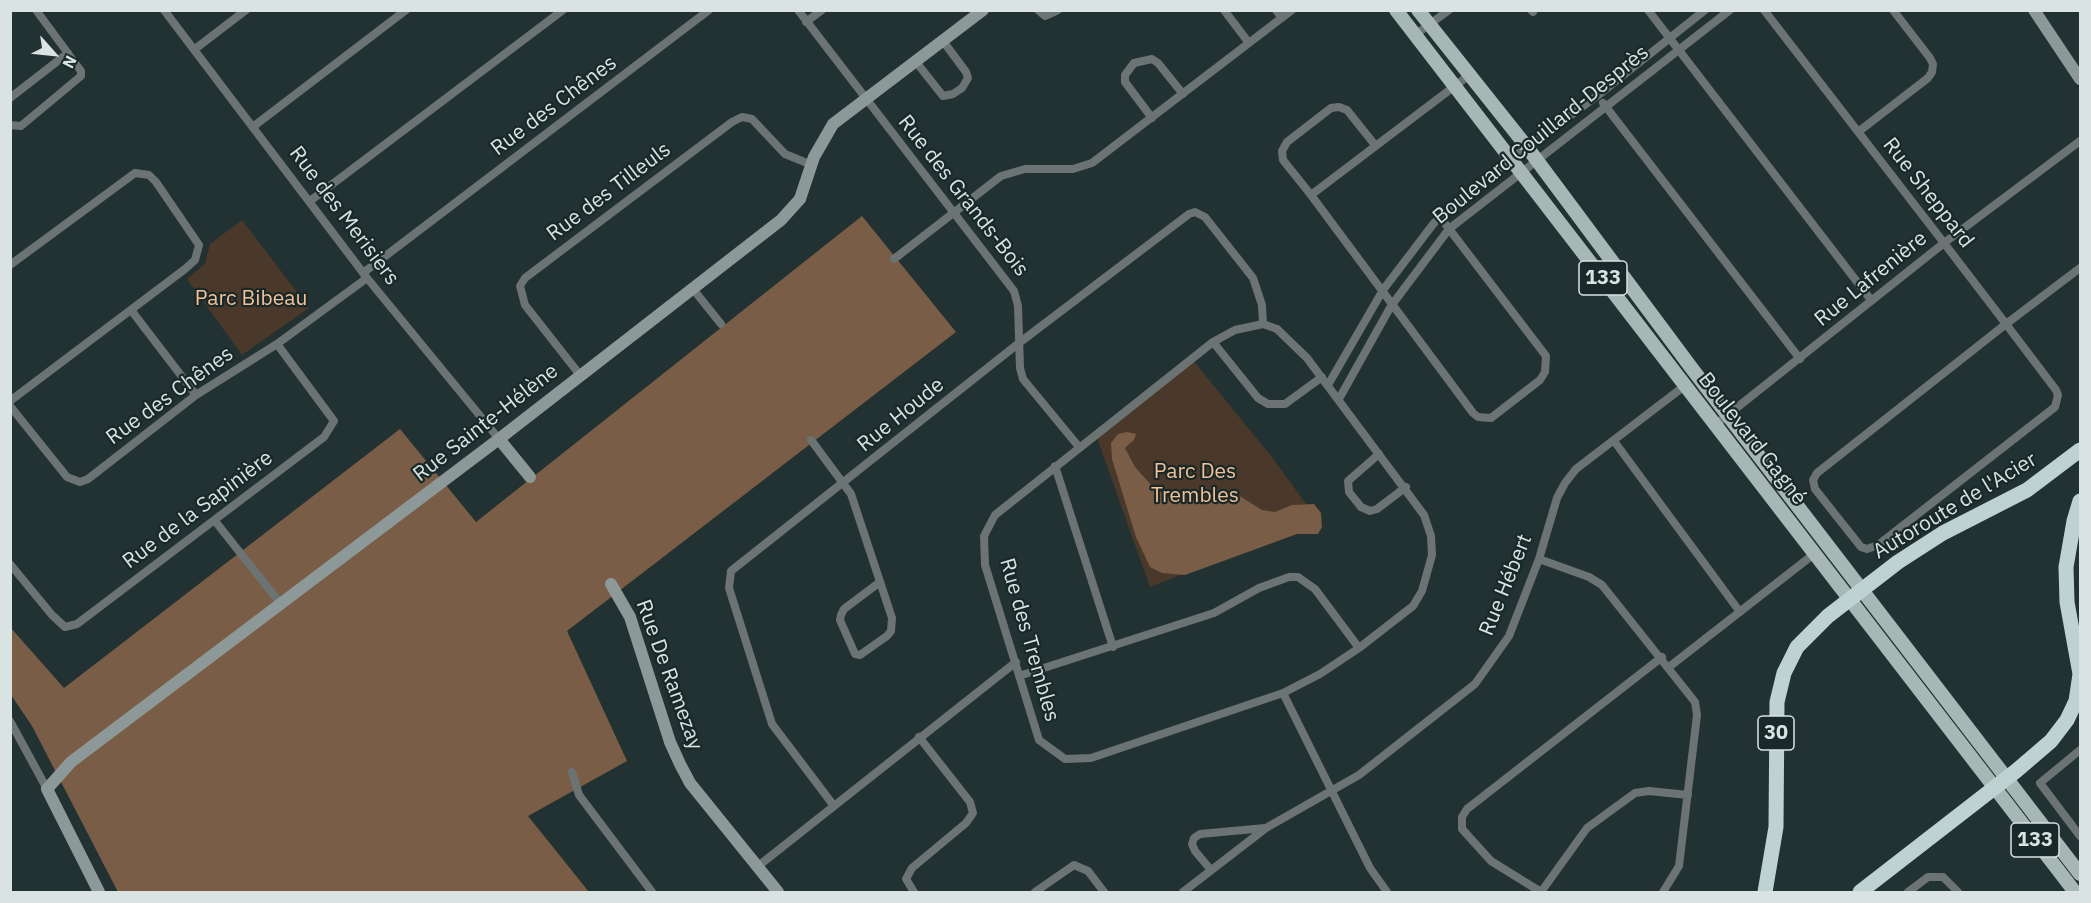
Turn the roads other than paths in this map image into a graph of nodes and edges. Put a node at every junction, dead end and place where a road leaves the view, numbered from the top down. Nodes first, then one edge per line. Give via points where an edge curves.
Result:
1 (36, 10) edge
2 (164, 10) edge
3 (246, 10) edge
4 (406, 10) edge
5 (563, 10) edge
6 (710, 10) edge
7 (798, 10) edge
8 (822, 10) edge
9 (982, 10) edge
10 (1038, 10) edge
11 (1058, 10) edge
12 (1224, 10) edge
13 (1276, 10) edge
14 (1292, 10) edge
15 (1396, 10) edge
16 (1418, 10) edge
17 (1449, 10) edge
18 (1648, 10) edge
19 (1705, 10) edge
20 (1730, 10) edge
21 (1764, 10) edge
22 (1893, 10) edge
23 (2034, 10) edge
24 (1282, 18) junction
25 (806, 22) junction
26 (1429, 25) junction
27 (1415, 35) junction
28 (1670, 39) junction
29 (943, 41) junction
30 (1249, 43) junction
31 (1678, 49) junction
32 (195, 50) junction
33 (68, 52) junction
34 (916, 62) junction
35 (1468, 76) junction
36 (2080, 79) edge
37 (1454, 85) junction
38 (1184, 94) junction
39 (1598, 96) junction
40 (10, 98) edge
41 (866, 100) junction
42 (1606, 107) junction
43 (1152, 118) junction
44 (10, 125) edge
45 (254, 126) junction
46 (1858, 132) junction
47 (2080, 141) edge
48 (1375, 145) junction
49 (1531, 153) junction
50 (1511, 159) junction
51 (812, 165) junction
52 (1520, 171) junction
53 (1311, 195) junction
54 (310, 201) junction
55 (953, 213) junction
56 (1440, 217) junction
57 (1449, 229) junction
58 (1944, 243) junction
59 (894, 259) dead end
60 (10, 264) edge
61 (2080, 268) edge
62 (365, 275) junction
63 (693, 289) junction
64 (1383, 290) junction
65 (1871, 300) junction
66 (1391, 306) junction
67 (131, 310) junction
68 (721, 324) dead end
69 (1263, 324) junction
70 (2006, 324) junction
71 (1213, 342) junction
72 (1020, 343) junction
73 (277, 344) junction
74 (1800, 359) junction
75 (580, 375) junction
76 (1697, 376) junction
77 (1322, 377) junction
78 (1328, 385) junction
79 (1685, 386) junction
80 (196, 395) junction
81 (1339, 399) junction
82 (10, 401) edge
83 (10, 406) edge
84 (1727, 416) junction
85 (1715, 425) junction
86 (500, 439) junction
87 (811, 440) dead end
88 (1614, 441) junction
89 (1079, 447) junction
90 (2080, 450) edge
91 (1379, 454) junction
92 (1055, 466) junction
93 (530, 477) dead end
94 (845, 483) junction
95 (1406, 487) junction
96 (2080, 501) edge
97 (215, 521) junction
98 (1814, 555) junction
99 (1539, 559) junction
100 (10, 564) edge
101 (880, 582) junction
102 (611, 584) dead end
103 (1855, 594) junction
104 (280, 603) junction
105 (1740, 612) junction
106 (1113, 647) junction
107 (1359, 648) junction
108 (1662, 657) junction
109 (1016, 662) junction
110 (1669, 667) junction
111 (1019, 675) junction
112 (1283, 693) junction
113 (10, 720) edge
114 (920, 737) junction
115 (2080, 750) edge
116 (572, 772) dead end
117 (2001, 783) junction
118 (47, 789) junction
119 (1333, 789) junction
120 (1688, 795) junction
121 (834, 806) junction
122 (1266, 828) junction
123 (2080, 836) edge
124 (758, 867) junction
125 (1211, 870) junction
126 (2080, 874) edge
127 (99, 892) edge
128 (652, 892) edge
129 (778, 892) edge
130 (914, 892) edge
131 (1035, 892) edge
132 (1104, 892) edge
133 (1183, 892) edge
134 (1387, 892) edge
135 (1541, 892) edge
136 (1663, 892) edge
137 (1765, 892) edge
138 (1860, 892) edge
139 (1908, 892) edge
140 (1958, 892) edge
141 (2075, 892) edge

1 - 33 street
2 - 32 street, Rue des Merisiers
3 - 32 street
4 - 45 street
5 - 54 street
6 - 62 street, Rue des Chênes
7 - 25 street, Rue des Grands-Bois
8 - 25 street
9 - 29 street, Rue Sainte-Hélène
10 - 11 street via 1045,16
12 - 30 street
13 - 24 street
14 - 24 street
15 - 27 main road, Boulevard Gagné / 133
16 - 26 main road, Boulevard Gagné / 133
17 - 26 street
18 - 28 street
19 - 28 street, Boulevard Couillard-Desprès
20 - 31 street, Boulevard Couillard-Desprès
21 - 46 street, Rue Sheppard
22 - 46 street via 1930,57 1932,72
23 - 36 street
24 - 30 street
25 - 41 street, Rue des Grands-Bois
26 - 27 street
26 - 35 main road, Boulevard Gagné / 133
27 - 37 main road, Boulevard Gagné / 133
28 - 31 street
28 - 39 street, Boulevard Couillard-Desprès
29 - 34 street, Rue Sainte-Hélène
29 - 34 street via 966,72 968,78 962,88 943,96
30 - 38 street
31 - 42 street, Boulevard Couillard-Desprès
31 - 65 street
32 - 45 street, Rue des Merisiers
33 - 40 street
33 - 44 street via 81,71 78,82 21,126
34 - 41 street, Rue Sainte-Hélène
35 - 37 street
35 - 49 main road, Boulevard Gagné / 133
37 - 48 street
37 - 50 main road, Boulevard Gagné / 133
38 - 43 street
38 - 43 street via 1152,59 1134,63 1125,82
39 - 42 street
39 - 49 street, Boulevard Couillard-Desprès
41 - 51 street, Rue Sainte-Hélène via 828,130
41 - 55 street, Rue des Grands-Bois
42 - 49 street, Boulevard Couillard-Desprès
42 - 74 street
43 - 55 street via 1092,163 1073,169 1011,171
45 - 54 street, Rue des Merisiers
46 - 58 street, Rue Sheppard
47 - 58 street, Rue Lafrenière
48 - 53 street
48 - 53 street via 1347,110 1339,107 1331,108 1287,142 1283,160
49 - 50 street, Boulevard Couillard-Desprès
49 - 52 street, Boulevard Couillard-Desprès
49 - 76 main road, Boulevard Gagné / 133
50 - 52 main road, Boulevard Gagné / 133
50 - 56 street, Boulevard Couillard-Desprès
51 - 63 street, Rue Sainte-Hélène via 794,208
51 - 75 street, Rue des Tilleuls via 785,154 752,119 742,117 525,278 520,286 525,305
52 - 57 street, Boulevard Couillard-Desprès
52 - 79 main road, Boulevard Gagné / 133
53 - 64 street
54 - 62 street, Rue des Merisiers
55 - 59 street
55 - 72 street, Rue des Grands-Bois via 1014,291
56 - 57 street
56 - 64 street, Boulevard Couillard-Desprès
57 - 66 street, Boulevard Couillard-Desprès
57 - 66 street via 1546,356 1545,372 1491,418 1478,417
58 - 65 street, Rue Lafrenière
58 - 70 street, Rue Sheppard
60 - 67 street via 128,176 143,172 156,182 199,245 195,260
61 - 70 street
62 - 73 street, Rue des Chênes
62 - 86 street, Rue des Merisiers
63 - 68 street
63 - 75 street, Rue Sainte-Hélène
64 - 66 street
64 - 78 street, Boulevard Couillard-Desprès
65 - 74 street, Rue Lafrenière
66 - 81 street, Boulevard Couillard-Desprès
67 - 80 street
67 - 82 street
69 - 71 street, Rue des Trembles via 1235,330
69 - 72 street, Rue Houde via 1253,278 1205,217 1195,213
69 - 77 street, Rue des Trembles via 1278,329 1293,342
70 - 70 street, Rue Sheppard via 1817,473 1813,480 1815,489 1864,549 1878,545 2055,407 2056,390
71 - 77 street via 1258,399 1268,404 1285,404
71 - 89 street, Rue des Trembles
72 - 89 street, Rue des Grands-Bois via 1023,379
72 - 94 street, Rue Houde
73 - 80 street, Rue des Chênes
73 - 97 street, Rue de la Sapinière via 331,414 333,426
74 - 84 street, Rue Lafrenière
75 - 86 street, Rue Sainte-Hélène
76 - 79 street, Rue Hébert
76 - 84 main road, Boulevard Gagné / 133
77 - 78 street, Rue des Trembles
78 - 81 street, Rue des Trembles
79 - 85 main road, Boulevard Gagné / 133
79 - 88 street, Rue Hébert
80 - 83 street, Rue des Chênes via 80,482 67,477
81 - 91 street, Rue des Trembles
84 - 85 street, Rue Lafrenière
84 - 103 main road, Boulevard Gagné / 133
85 - 98 main road, Boulevard Gagné / 133
86 - 93 street
86 - 104 street, Rue Sainte-Hélène
87 - 94 street
88 - 99 street, Rue Hébert via 1576,468 1565,483
88 - 105 street
89 - 92 street, Rue des Trembles
90 - 103 highway, Autoroute de l'Acier / 30 via 2033,487 1928,541
91 - 95 street, Rue des Trembles
91 - 95 street via 1348,481 1349,492 1361,507 1377,509
92 - 106 street
92 - 109 street, Rue des Trembles via 995,515 984,536 985,565
94 - 101 street
94 - 121 street, Rue Houde via 739,562 728,580 772,724
95 - 107 street, Rue des Trembles via 1424,515 1431,536 1428,574 1413,606
96 - 117 highway via 2066,579 2080,674 2076,701 2057,734
97 - 100 street, Rue de la Sapinière via 70,626 65,627 52,615
97 - 104 street
98 - 103 main road, Boulevard Gagné / 133
98 - 105 street
99 - 108 street via 1602,585
99 - 119 street, Rue Hébert via 1509,636 1475,684 1359,775
101 - 101 street via 892,618 891,631 860,655 855,654 841,615
102 - 124 street, Rue De Ramezay via 630,617 680,764 690,783
103 - 117 main road, Boulevard Gagné / 133
103 - 137 highway, Autoroute de l'Acier / 30 via 1801,642 1781,682 1776,712 1775,837
104 - 118 street, Rue Sainte-Hélène via 71,762
105 - 110 street
106 - 107 street via 1214,613 1281,578 1298,577 1315,589
106 - 111 street
107 - 112 street, Rue des Trembles
108 - 110 street
108 - 135 street via 1467,809 1462,817 1462,829 1491,861
109 - 111 street, Rue des Trembles
109 - 114 street
110 - 120 street via 1695,702 1697,715
111 - 112 street, Rue des Trembles via 1039,740 1065,759 1091,758
112 - 119 street
113 - 118 street
114 - 121 street
114 - 130 street via 970,802 974,813 908,873 906,879
115 - 123 street via 2040,783
116 - 128 street via 579,795
117 - 126 main road, Boulevard Gagné / 133
117 - 138 highway
117 - 141 main road, Boulevard Gagné / 133
118 - 127 street
119 - 122 street, Rue Hébert
119 - 134 street via 1370,868
120 - 135 street via 1635,793 1587,828
120 - 136 street via 1679,866
121 - 124 street
122 - 125 street, Rue Hébert
122 - 125 street, Rue Hébert via 1200,834 1194,838 1195,851
124 - 129 street, Rue De Ramezay
125 - 133 street, Rue Hébert
131 - 132 street via 1074,865 1088,871
139 - 140 street via 1928,877 1943,878

